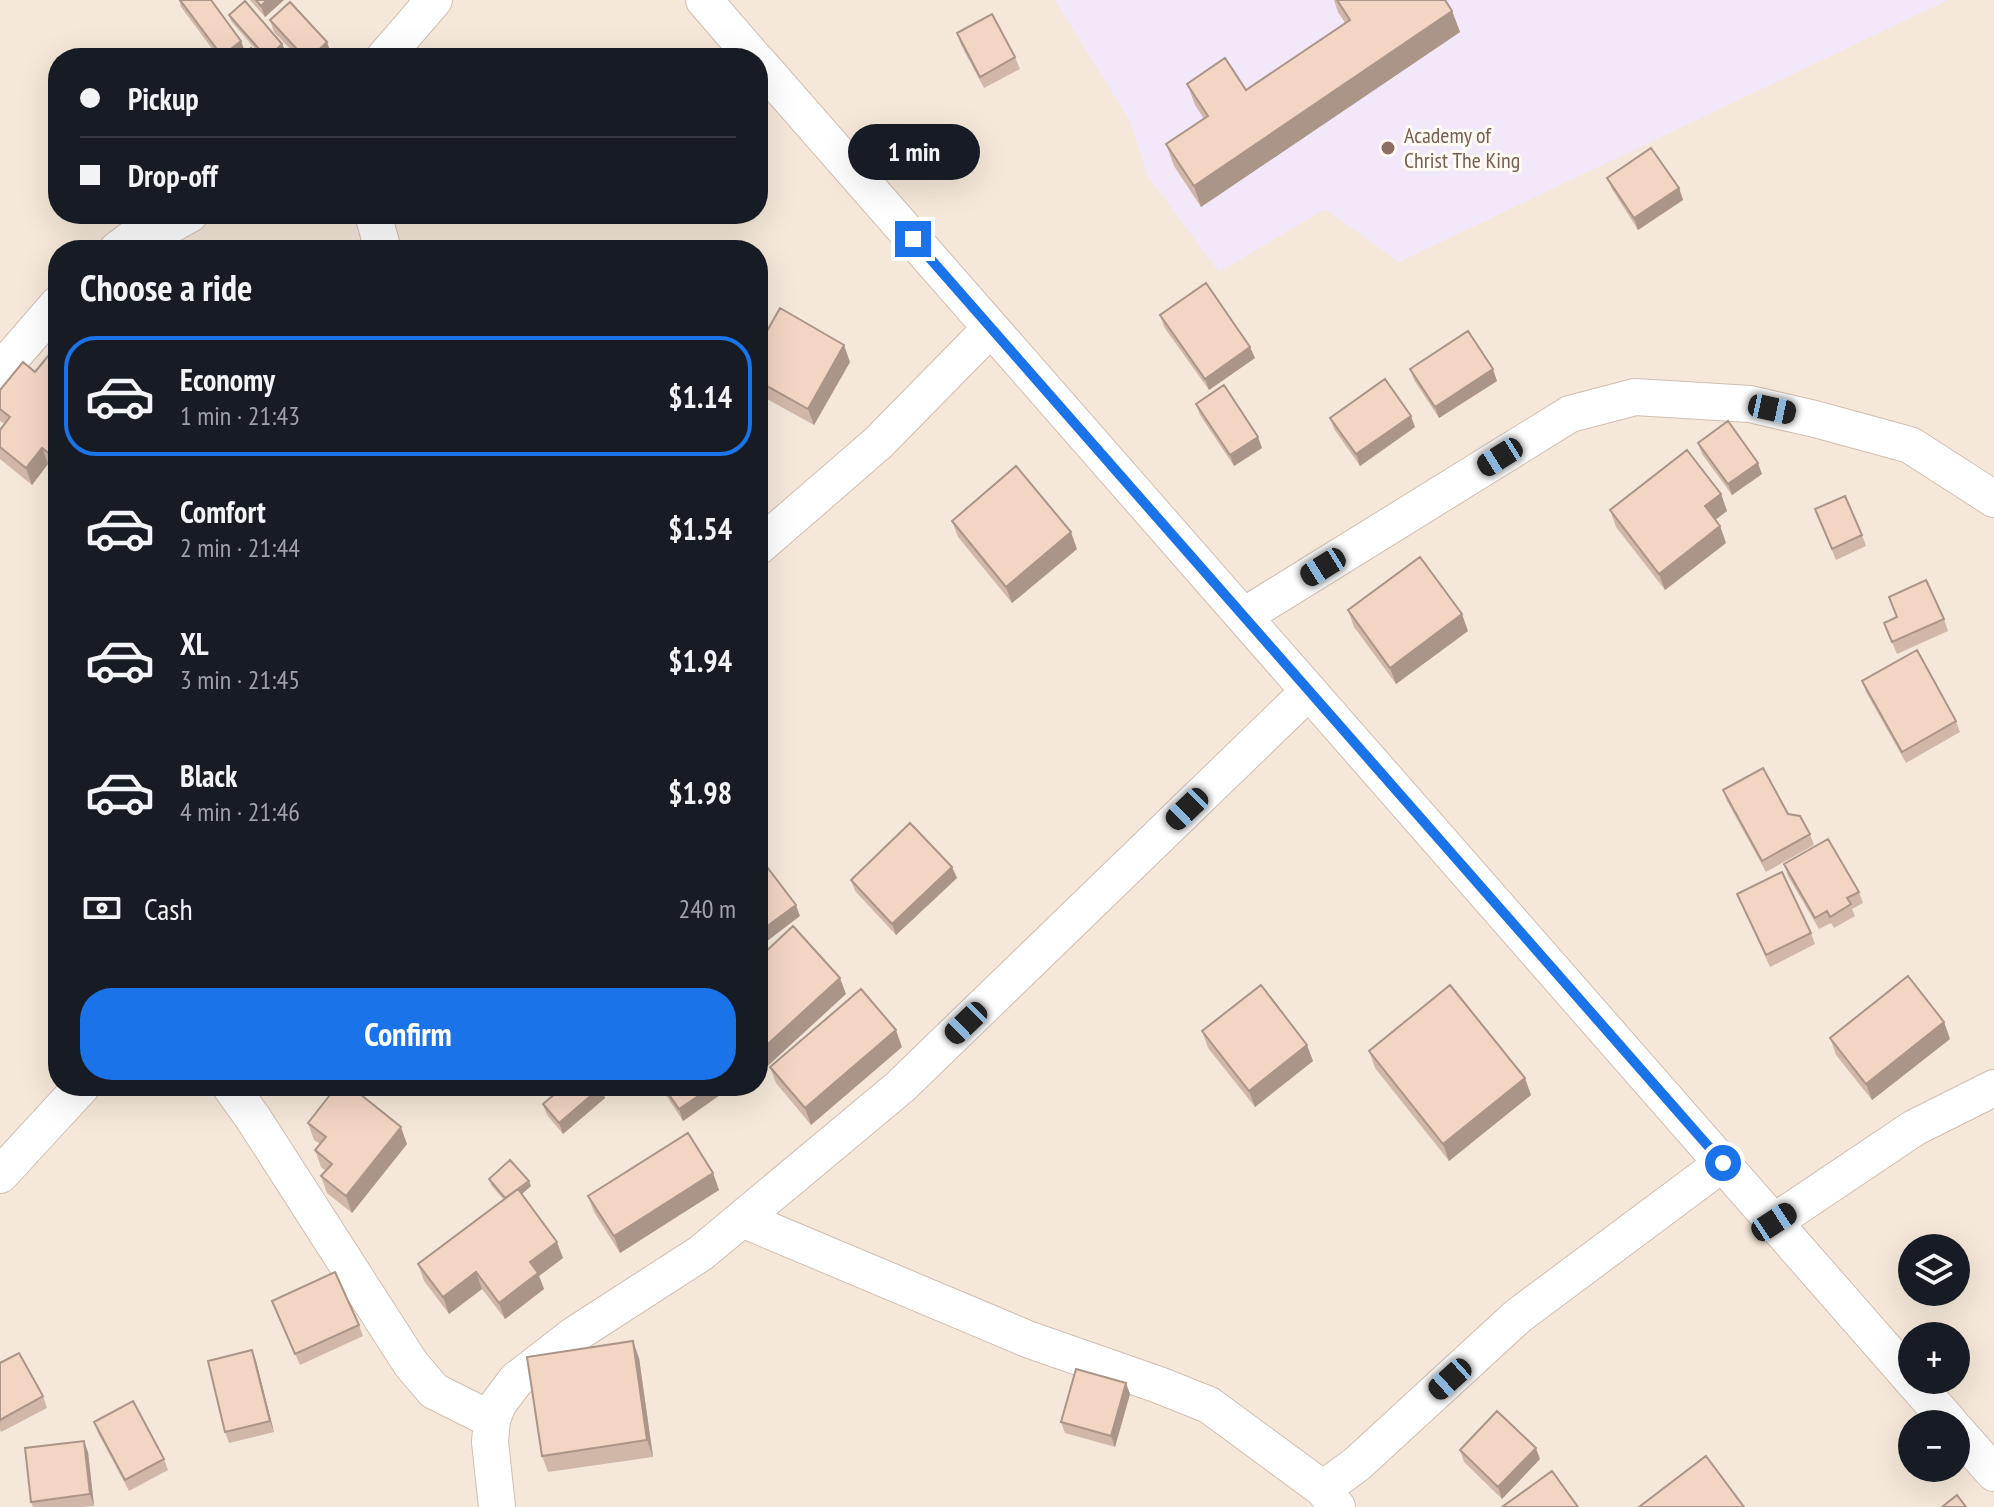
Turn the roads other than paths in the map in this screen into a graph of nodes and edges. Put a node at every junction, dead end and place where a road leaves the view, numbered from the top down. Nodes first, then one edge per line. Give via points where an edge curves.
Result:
1 (434, 0) edge
2 (704, 0) edge
3 (393, 48) edge
4 (746, 48) edge
5 (768, 74) edge
6 (172, 224) edge
7 (130, 240) edge
8 (48, 316) edge
9 (991, 328) junction
10 (0, 371) edge
11 (1994, 499) edge
12 (768, 538) edge
13 (1244, 616) junction
14 (1309, 691) junction
15 (1994, 1088) edge
16 (73, 1096) edge
17 (237, 1096) edge
18 (1723, 1163) junction
19 (0, 1175) edge
20 (742, 1219) junction
21 (1774, 1222) junction
22 (1898, 1364) edge
23 (1924, 1394) edge
24 (1939, 1410) edge
25 (492, 1420) junction
26 (1970, 1446) edge
27 (1994, 1473) edge
28 (1330, 1498) edge
29 (497, 1507) edge

1 - 3 street
2 - 4 street
5 - 9 street
6 - 7 street
8 - 10 street
9 - 12 street via 878,443
9 - 13 street
11 - 13 street via 1910,445 1750,404 1635,397 1570,414
13 - 14 street
14 - 18 street
14 - 20 street via 900,1087
15 - 21 street via 1914,1128
16 - 19 street
17 - 25 street via 411,1364 434,1391
18 - 21 street
18 - 28 street via 1518,1316 1357,1464
20 - 25 street via 516,1380
20 - 28 street via 1030,1340 1209,1405
21 - 22 street
23 - 24 street
25 - 29 street
26 - 27 street

